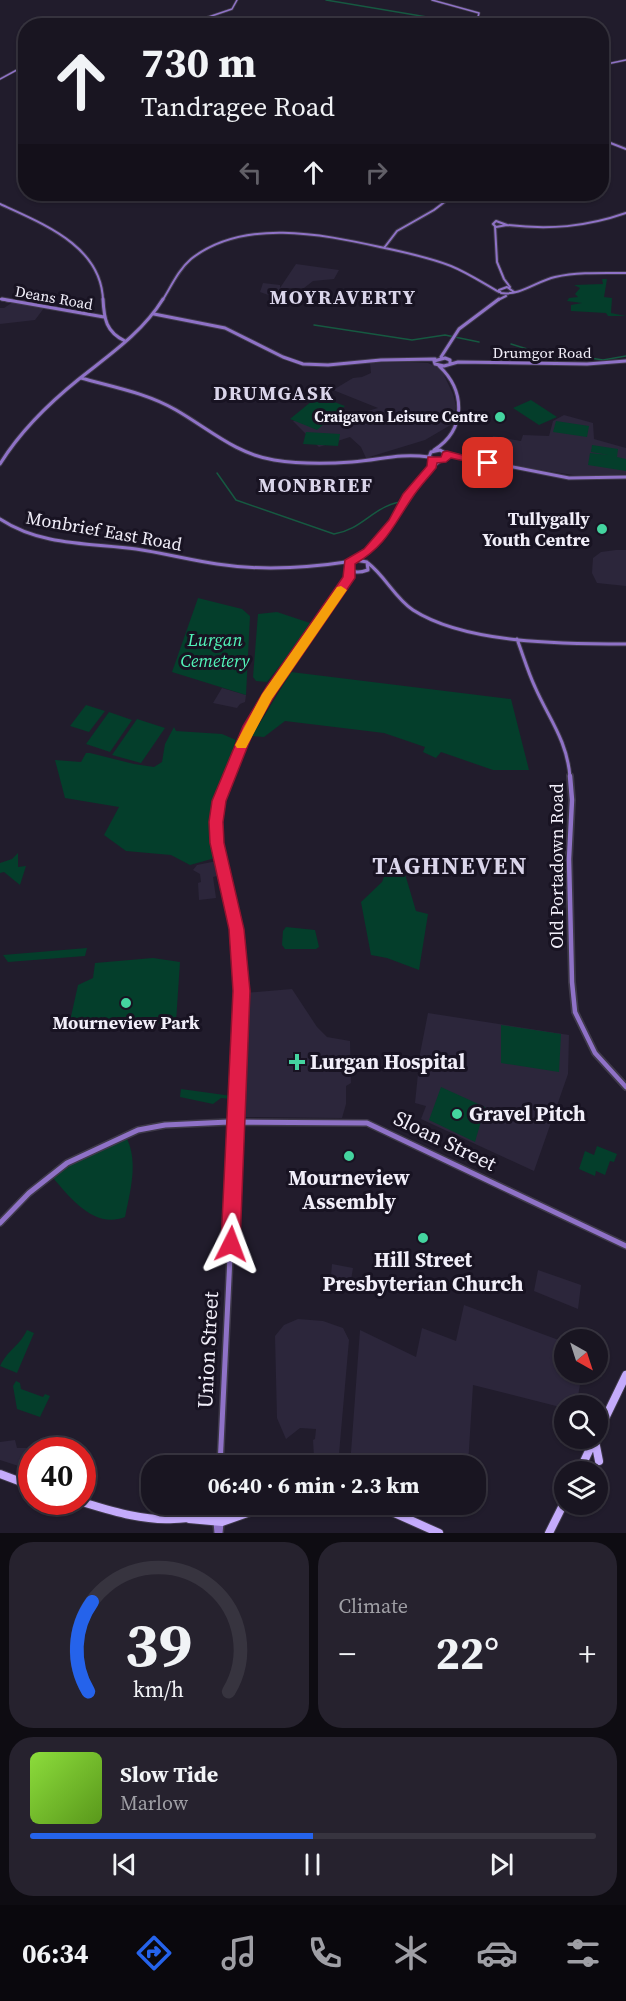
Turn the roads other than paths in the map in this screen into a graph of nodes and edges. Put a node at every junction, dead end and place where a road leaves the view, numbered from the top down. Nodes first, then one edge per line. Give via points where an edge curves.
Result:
1 (237, 0) edge
2 (432, 0) edge
3 (206, 18) edge
4 (478, 18) edge
5 (626, 60) edge
6 (609, 64) edge
7 (18, 69) edge
8 (0, 79) edge
9 (609, 142) edge
10 (626, 149) edge
11 (446, 201) edge
12 (0, 204) edge
13 (626, 213) edge
14 (495, 226) junction
15 (505, 226) junction
16 (498, 231) junction
17 (384, 248) junction
18 (626, 273) edge
19 (505, 283) junction
20 (490, 286) junction
21 (502, 287) junction
22 (512, 289) junction
23 (501, 293) junction
24 (510, 294) junction
25 (0, 299) edge
26 (498, 300) junction
27 (153, 314) junction
28 (104, 317) junction
29 (125, 342) junction
30 (444, 354) junction
31 (439, 358) junction
32 (424, 360) junction
33 (435, 360) junction
34 (626, 361) edge
35 (449, 362) junction
36 (437, 365) junction
37 (446, 371) junction
38 (81, 378) junction
39 (446, 442) junction
40 (432, 451) junction
41 (445, 453) junction
42 (419, 454) junction
43 (453, 457) junction
44 (430, 458) junction
45 (443, 460) junction
46 (0, 464) edge
47 (432, 466) junction
48 (626, 477) edge
49 (0, 519) edge
50 (368, 552) junction
51 (354, 560) junction
52 (366, 562) junction
53 (335, 563) junction
54 (350, 570) junction
55 (366, 571) junction
56 (358, 573) junction
57 (378, 574) junction
58 (349, 578) junction
59 (517, 639) junction
60 (626, 644) edge
61 (626, 1087) edge
62 (237, 1122) junction
63 (0, 1223) edge
64 (626, 1246) edge
65 (626, 1375) edge
66 (608, 1413) edge
67 (597, 1449) edge
68 (221, 1455) edge
69 (599, 1461) dead end
70 (0, 1474) edge
71 (18, 1481) edge
72 (96, 1506) edge
73 (399, 1515) edge
74 (558, 1515) edge
75 (187, 1518) joint
76 (218, 1518) edge
77 (549, 1531) edge
78 (439, 1533) edge

1 - 3 street via 232,9
2 - 4 street via 478,12
5 - 6 street
7 - 8 street
9 - 10 street
11 - 17 street via 397,231
12 - 28 street via 62,236 88,260 101,280
13 - 15 street via 575,228
14 - 15 street
14 - 15 street via 496,221
14 - 16 street
15 - 16 street
16 - 19 street via 496,256
17 - 20 street via 444,264
17 - 27 street via 305,233 227,242 181,268
18 - 22 street via 569,275
19 - 21 street
19 - 22 street
20 - 21 street
20 - 23 street
21 - 22 street
21 - 23 street
22 - 24 street
23 - 24 street
23 - 26 street
24 - 26 street
25 - 28 street, Deans Road
26 - 30 street via 454,336
27 - 29 street
27 - 32 street via 225,328 301,363
28 - 29 street via 115,336
29 - 38 street
30 - 31 street
30 - 35 street
31 - 33 street
31 - 35 street
32 - 33 street
32 - 36 street
33 - 36 street
34 - 35 street, Drumgor Road
35 - 36 street
35 - 37 street
36 - 37 street
37 - 39 street via 460,404 458,421
38 - 42 street via 147,396 243,452 285,462 339,464
38 - 46 street via 30,424
39 - 40 street
39 - 41 street
40 - 41 street
40 - 42 street
40 - 44 street
41 - 43 street
41 - 45 street
42 - 44 street
43 - 45 street
43 - 48 street via 569,478
44 - 45 street
44 - 47 street
45 - 47 street
47 - 50 street
49 - 53 street, Monbrief East Road via 33,535 212,564 262,567
50 - 51 street
50 - 52 street
51 - 52 main road
51 - 53 street, Monbrief East Road
51 - 54 main road via 348,565
52 - 55 main road
52 - 57 street
53 - 54 main road
54 - 56 main road
54 - 58 street
55 - 56 main road
55 - 57 street
56 - 58 street
57 - 59 street via 402,601 435,622 478,635
58 - 62 street, Union Street via 248,729 219,801 217,843 240,963
59 - 60 street
59 - 61 street, Old Portadown Road via 535,688 561,736 569,763 575,1012 594,1053
62 - 63 street, Sloan Street via 155,1126 121,1136 67,1163
62 - 64 street, Sloan Street via 372,1124
62 - 68 street, Union Street
65 - 66 highway
67 - 69 highway
70 - 71 highway
72 - 75 highway via 153,1518
73 - 78 highway
74 - 77 highway
75 - 76 highway via 201,1523

